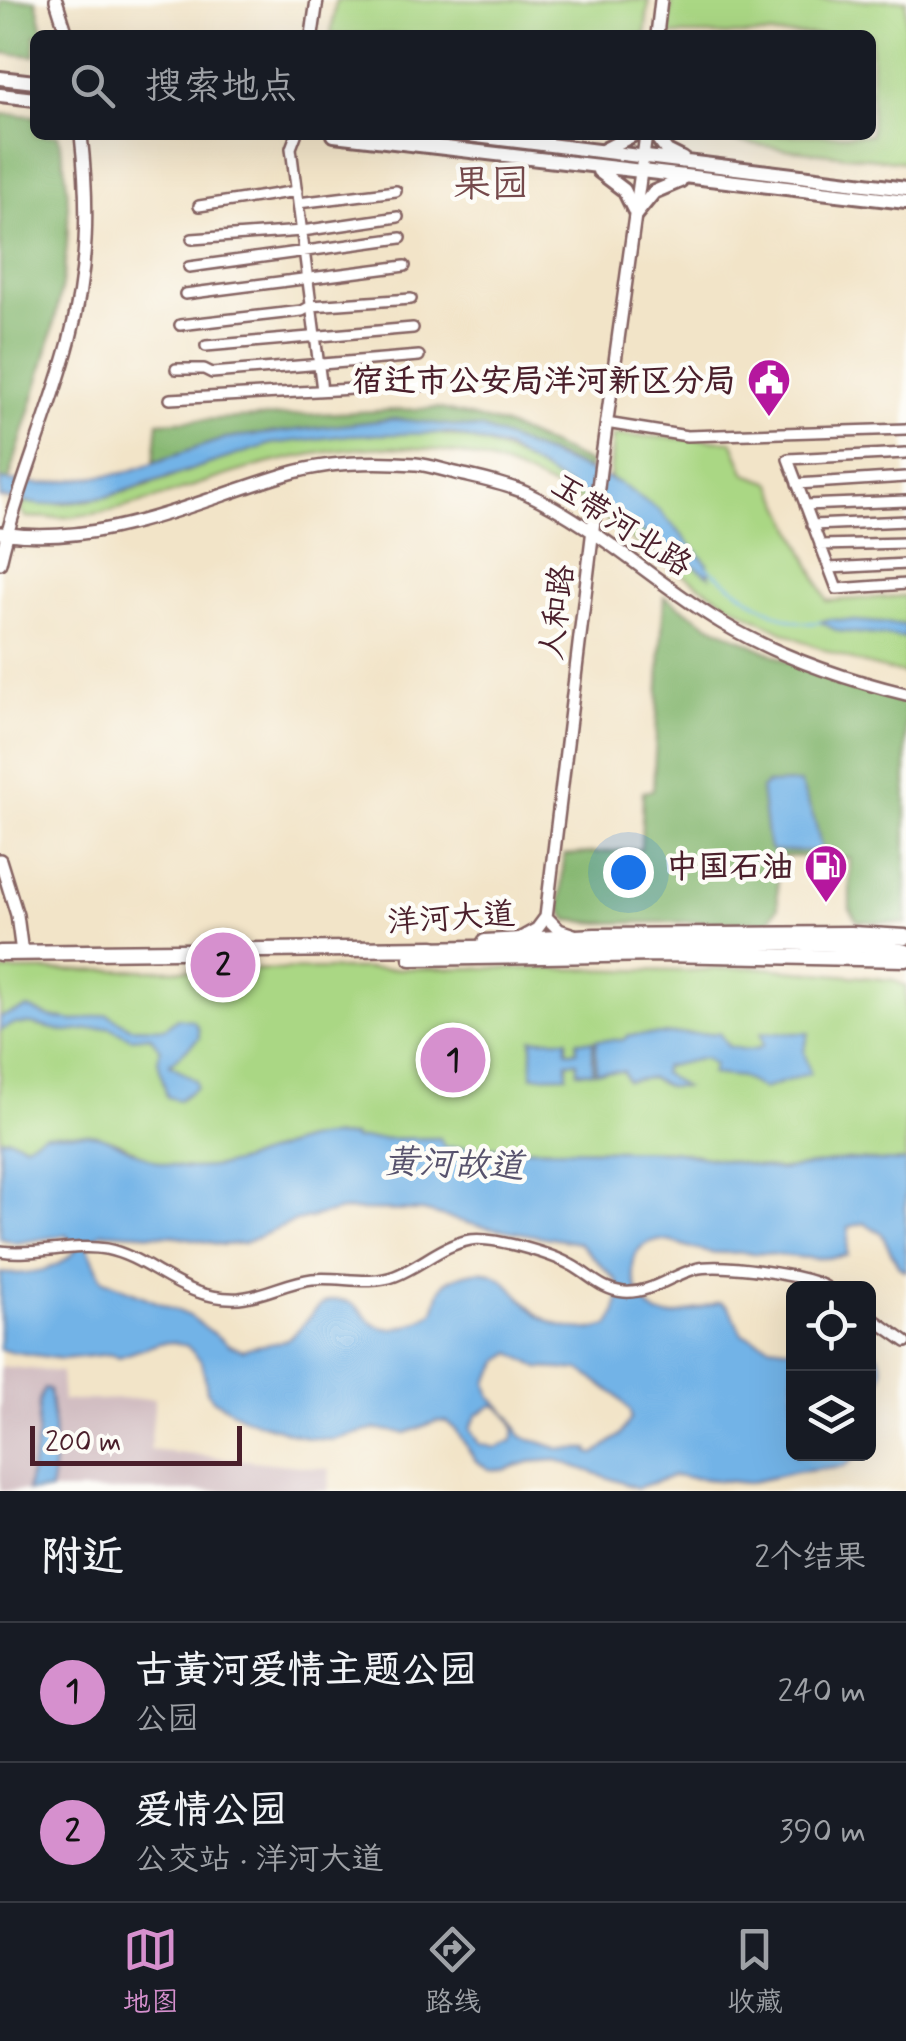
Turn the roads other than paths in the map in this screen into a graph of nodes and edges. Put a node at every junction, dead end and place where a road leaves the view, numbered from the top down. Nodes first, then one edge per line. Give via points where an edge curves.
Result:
1 (48, 0) edge
2 (56, 0) edge
3 (317, 0) edge
4 (660, 0) edge
5 (59, 30) edge
6 (60, 30) edge
7 (313, 30) edge
8 (657, 30) edge
9 (0, 78) edge
10 (30, 81) edge
11 (0, 95) edge
12 (30, 98) edge
13 (82, 140) edge
14 (294, 140) edge
15 (375, 140) edge
16 (507, 140) edge
17 (621, 140) edge
18 (646, 140) edge
19 (658, 140) edge
20 (594, 151) junction
21 (644, 158) junction
22 (701, 164) junction
23 (589, 166) junction
24 (642, 173) junction
25 (688, 178) junction
26 (706, 181) junction
27 (906, 189) edge
28 (396, 190) dead end
29 (297, 191) junction
30 (906, 202) edge
31 (298, 204) junction
32 (199, 206) dead end
33 (636, 214) junction
34 (398, 216) dead end
35 (302, 231) junction
36 (402, 238) dead end
37 (192, 239) dead end
38 (304, 252) junction
39 (405, 266) dead end
40 (189, 267) dead end
41 (308, 280) junction
42 (185, 294) dead end
43 (412, 299) dead end
44 (311, 306) junction
45 (180, 325) dead end
46 (413, 328) dead end
47 (315, 336) junction
48 (206, 346) dead end
49 (419, 356) dead end
50 (319, 365) junction
51 (176, 369) dead end
52 (426, 384) dead end
53 (322, 390) junction
54 (170, 399) dead end
55 (606, 423) junction
56 (906, 429) edge
57 (906, 454) edge
58 (906, 477) edge
59 (797, 484) junction
60 (906, 501) edge
61 (805, 505) junction
62 (906, 520) edge
63 (812, 524) junction
64 (3, 533) edge
65 (592, 534) junction
66 (906, 543) edge
67 (820, 545) junction
68 (0, 563) edge
69 (906, 566) edge
70 (829, 568) junction
71 (905, 584) edge
72 (906, 694) edge
73 (0, 860) edge
74 (546, 916) junction
75 (588, 937) junction
76 (906, 937) edge
77 (516, 943) junction
78 (0, 953) edge
79 (22, 953) junction
80 (906, 955) edge
81 (860, 956) junction
82 (0, 961) edge
83 (906, 970) edge
84 (0, 1250) edge
85 (814, 1281) edge
86 (876, 1321) edge
87 (906, 1342) edge

1 - 5 street
2 - 6 street
3 - 7 street
4 - 8 street
9 - 10 main road
11 - 12 main road
13 - 64 street via 88,200 69,341
14 - 29 street
15 - 23 main road
16 - 20 main road
17 - 20 main road
18 - 21 street, 人和路
19 - 22 main road via 667,151
20 - 21 main road
20 - 23 main road
21 - 22 main road
21 - 24 street, 人和路
22 - 26 main road
22 - 27 main road
23 - 24 main road
23 - 33 main road via 624,190
24 - 25 main road
24 - 33 street, 人和路
25 - 26 main road
25 - 33 main road via 654,192
26 - 30 main road
28 - 31 street
29 - 31 street
29 - 32 street
31 - 35 street
33 - 55 street, 人和路
34 - 35 street
35 - 37 street
35 - 38 street
36 - 38 street
38 - 40 street
38 - 41 street
39 - 41 street
41 - 42 street
41 - 44 street
43 - 44 street
44 - 45 street
44 - 47 street
46 - 47 street
47 - 48 street
47 - 50 street
49 - 50 street
50 - 51 street via 212,373
50 - 53 street
52 - 53 street
53 - 54 street
55 - 56 street via 687,436
55 - 65 street, 人和路
57 - 59 street via 788,459
58 - 59 street
59 - 61 street
60 - 61 street
61 - 63 street
62 - 63 street
63 - 67 street
64 - 65 street, 玉带河北路 via 118,528 291,472 418,464 524,492
64 - 68 street
65 - 72 street, 玉带河北路 via 724,624 776,650
65 - 74 street, 人和路
66 - 67 street
67 - 70 street
69 - 70 street
69 - 71 street
70 - 71 street via 836,589
73 - 79 street
74 - 75 street via 562,932
74 - 77 street
75 - 76 main road, 洋河大道
75 - 77 main road, 洋河大道
77 - 79 main road, 洋河大道
77 - 80 main road via 866,944
78 - 79 main road, 洋河大道
80 - 81 main road, 洋河大道
81 - 82 main road, 洋河大道
81 - 83 main road
84 - 85 street via 111,1250 192,1290 242,1298 314,1278 392,1278 471,1240 557,1257 613,1290 643,1290 708,1267
86 - 87 street

